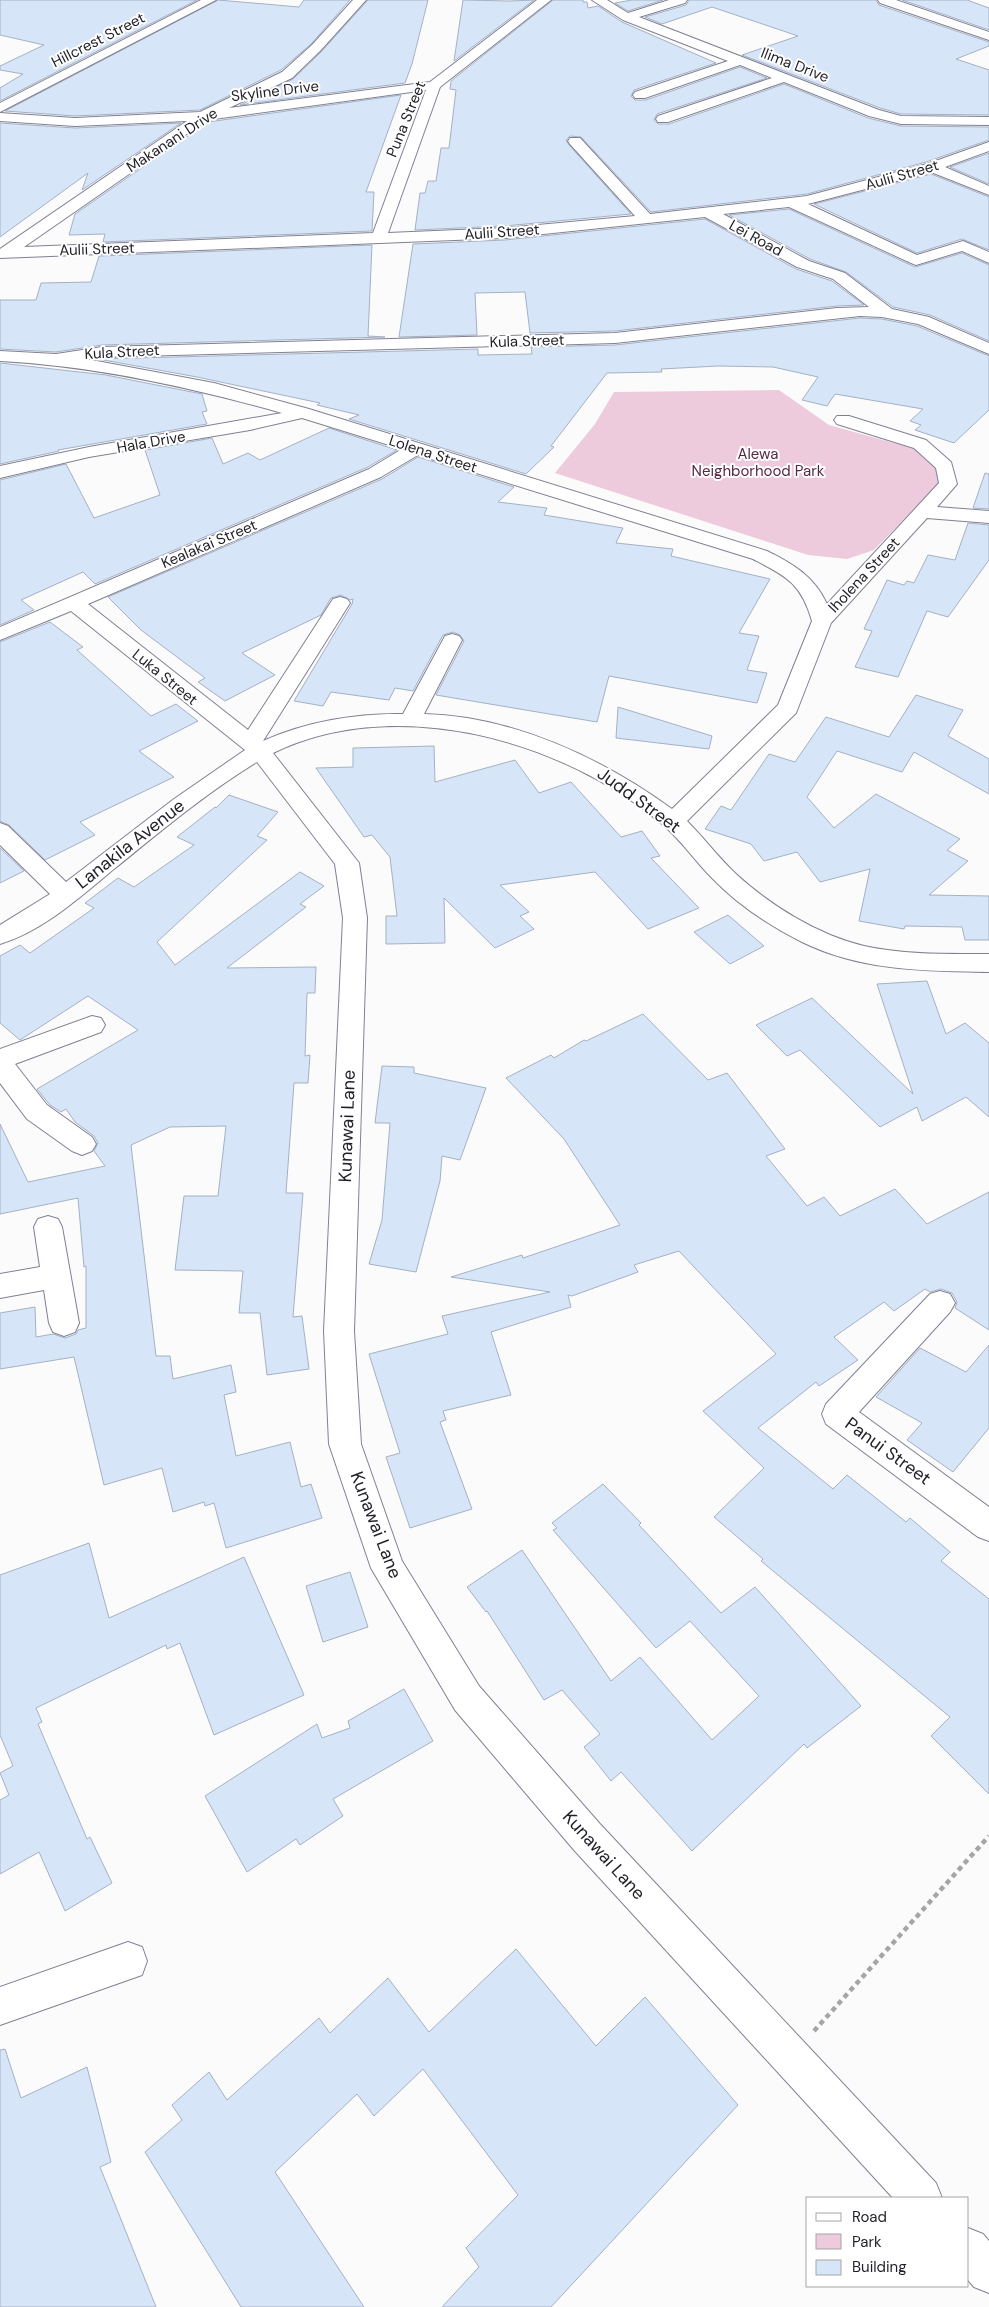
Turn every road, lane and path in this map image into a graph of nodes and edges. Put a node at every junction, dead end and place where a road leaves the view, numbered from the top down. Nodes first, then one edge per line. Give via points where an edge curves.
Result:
1 (210, 0) edge
2 (360, 0) edge
3 (545, 0) edge
4 (598, 0) edge
5 (681, 0) edge
6 (884, 0) edge
7 (627, 17) junction
8 (989, 36) edge
9 (740, 62) junction
10 (784, 78) junction
11 (434, 85) junction
12 (640, 95) dead end
13 (0, 108) edge
14 (203, 116) junction
15 (0, 117) edge
16 (663, 119) dead end
17 (989, 121) edge
18 (575, 141) dead end
19 (989, 146) edge
20 (932, 167) junction
21 (989, 191) edge
22 (790, 202) junction
23 (708, 212) junction
24 (646, 219) junction
25 (379, 238) junction
26 (3, 254) edge
27 (989, 258) edge
28 (885, 312) junction
29 (989, 349) edge
30 (2, 356) edge
31 (56, 359) junction
32 (303, 413) junction
33 (843, 420) dead end
34 (415, 449) junction
35 (0, 472) edge
36 (923, 512) junction
37 (989, 517) edge
38 (73, 602) junction
39 (340, 603) dead end
40 (822, 620) junction
41 (0, 634) edge
42 (452, 640) dead end
43 (410, 721) junction
44 (254, 747) junction
45 (673, 821) junction
46 (0, 831) edge
47 (65, 895) junction
48 (0, 935) edge
49 (989, 963) edge
50 (92, 1025) dead end
51 (0, 1059) edge
52 (0, 1064) edge
53 (82, 1144) dead end
54 (48, 1227) dead end
55 (57, 1276) junction
56 (0, 1286) edge
57 (940, 1303) dead end
58 (64, 1323) dead end
59 (989, 1526) edge
60 (989, 1836) edge
61 (128, 1961) dead end
62 (0, 2006) edge
63 (790, 2057) junction
64 (920, 2197) edge
65 (969, 2250) edge
66 (989, 2272) edge

1 - 13 street, Hillcrest Street
2 - 14 street, Makanani Drive via 287,75
3 - 11 street, Puna Street
4 - 7 street, Ilima Drive
5 - 7 street
6 - 8 street
7 - 9 street, Ilima Drive
9 - 10 street, Ilima Drive
9 - 12 street
10 - 16 street
10 - 17 street, Ilima Drive via 901,120
11 - 14 street, Skyline Drive
11 - 25 street, Puna Street
14 - 15 street, Skyline Drive via 75,122
14 - 26 street, Makanani Drive
18 - 24 street
19 - 20 street, Aulii Street
20 - 21 street
20 - 22 street, Aulii Street via 837,193
22 - 23 street, Aulii Street
22 - 27 street via 916,260 963,246
23 - 24 street, Aulii Street
23 - 28 street, Lei Road via 803,264 839,276
24 - 25 street, Aulii Street via 505,233
25 - 26 street, Aulii Street
28 - 29 street, Kula Street via 928,321
28 - 31 street, Kula Street via 840,311 811,317 615,338 102,352
30 - 31 street, Lolena Street
31 - 32 street, Lolena Street via 214,388
32 - 34 street, Lolena Street
32 - 35 street, Hala Drive via 89,452
33 - 36 street, Iholena Street via 920,444 945,466 948,484
34 - 38 street, Kealakai Street via 374,473
34 - 40 street, Lolena Street via 760,555 797,575 817,599
36 - 37 street
36 - 40 street, Iholena Street
38 - 41 street, Kealakai Street
38 - 44 street, Luka Street
39 - 44 street
40 - 45 street, Iholena Street via 788,708
42 - 43 street
43 - 44 street, Judd Street via 336,727
43 - 45 street, Judd Street via 495,730 558,751 622,783
44 - 47 street, Lanakila Avenue
44 - 63 street, Kunawai Lane via 347,863 355,918 339,1331 345,1444 388,1568 467,1698 587,1837
45 - 49 street, Judd Street via 729,881 789,924 821,941 857,954 895,962
46 - 47 street
47 - 48 street, Lanakila Avenue
50 - 51 street
52 - 53 street via 37,1112
54 - 55 street
55 - 56 street
55 - 58 street
57 - 59 street, Panui Street via 837,1414
60 - 63 path
61 - 62 street
63 - 64 street, Kunawai Lane
65 - 66 street

